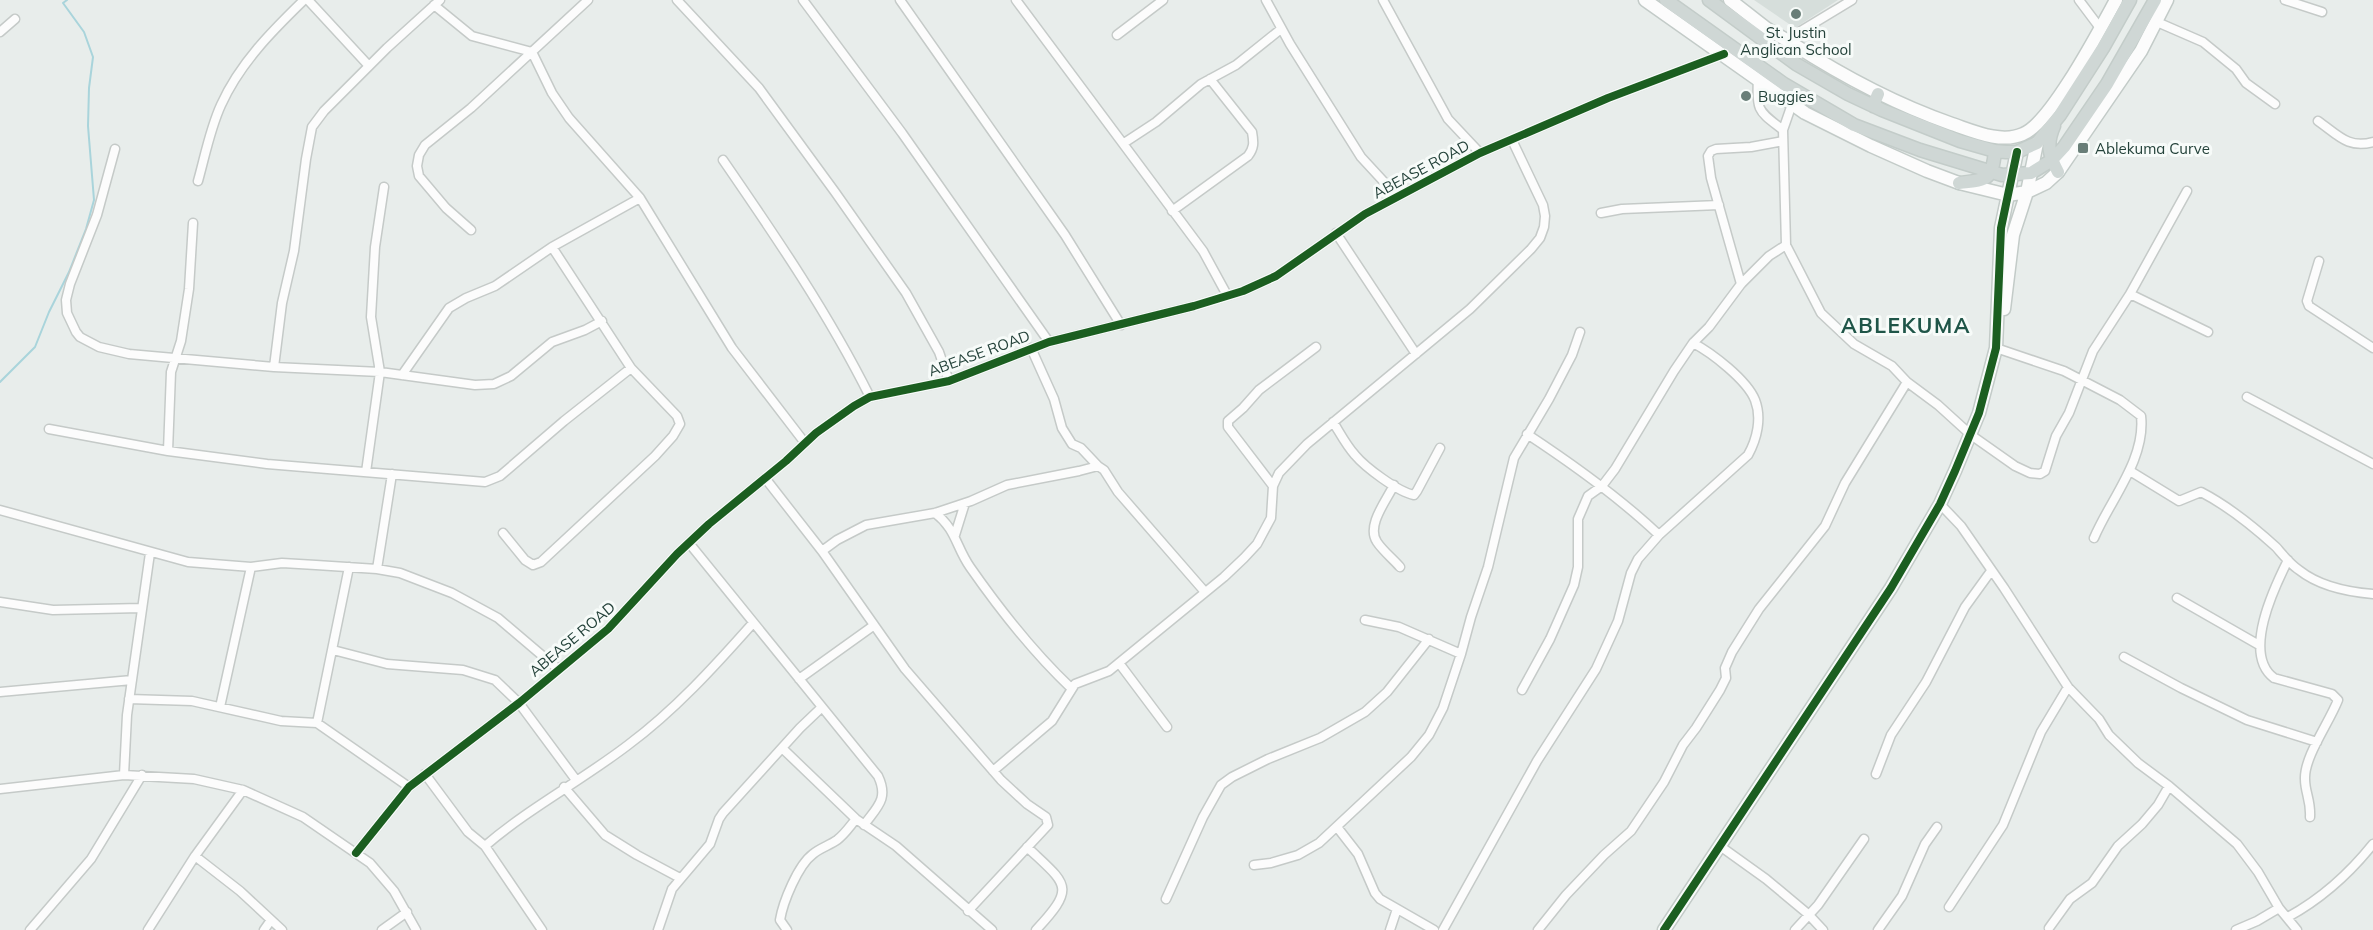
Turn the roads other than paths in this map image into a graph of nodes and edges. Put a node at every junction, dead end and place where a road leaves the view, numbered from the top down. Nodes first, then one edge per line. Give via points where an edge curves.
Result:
1 (306, 0) edge
2 (588, 0) edge
3 (676, 0) edge
4 (803, 0) edge
5 (900, 0) edge
6 (1016, 0) edge
7 (1163, 0) edge
8 (1266, 0) edge
9 (1383, 0) edge
10 (1645, 0) edge
11 (1666, 0) edge
12 (1709, 0) edge
13 (1730, 0) edge
14 (1852, 0) edge
15 (2079, 0) edge
16 (2116, 0) edge
17 (2130, 0) edge
18 (2155, 0) edge
19 (2167, 0) edge
20 (2285, 0) edge
21 (437, 2) edge
22 (2322, 12) dead end
23 (15, 19) dead end
24 (2157, 22) junction
25 (2100, 28) junction
26 (1281, 29) junction
27 (0, 32) edge
28 (1117, 35) dead end
29 (1786, 39) junction
30 (532, 52) junction
31 (1724, 54) junction
32 (369, 66) junction
33 (1758, 79) junction
34 (1209, 80) junction
35 (1876, 100) junction
36 (1792, 104) junction
37 (2275, 104) dead end
38 (1825, 109) junction
39 (2060, 114) junction
40 (1819, 121) junction
41 (2318, 121) dead end
42 (1784, 130) junction
43 (1512, 140) junction
44 (1783, 141) junction
45 (2037, 142) junction
46 (2373, 142) edge
47 (1124, 143) junction
48 (115, 148) dead end
49 (1995, 151) junction
50 (2018, 152) junction
51 (1480, 153) junction
52 (723, 160) dead end
53 (2055, 166) junction
54 (1991, 173) junction
55 (2031, 173) junction
56 (2012, 175) junction
57 (198, 181) dead end
58 (1959, 183) junction
59 (384, 187) dead end
60 (2187, 191) dead end
61 (2026, 192) junction
62 (2007, 195) junction
63 (1397, 196) junction
64 (640, 198) junction
65 (1719, 205) junction
66 (1172, 211) junction
67 (1601, 213) dead end
68 (193, 223) dead end
69 (471, 230) dead end
70 (1336, 233) junction
71 (1786, 245) junction
72 (552, 247) junction
73 (2319, 261) dead end
74 (1741, 284) junction
75 (2130, 294) junction
76 (1227, 295) junction
77 (602, 321) junction
78 (1121, 325) junction
79 (1580, 332) dead end
80 (2208, 332) dead end
81 (1049, 342) junction
82 (1694, 343) junction
83 (1996, 343) junction
84 (1031, 348) junction
85 (1316, 348) dead end
86 (2373, 348) edge
87 (1416, 354) junction
88 (174, 358) junction
89 (274, 367) junction
90 (631, 368) junction
91 (380, 372) junction
92 (402, 375) junction
93 (949, 381) junction
94 (2083, 381) junction
95 (1907, 382) junction
96 (870, 397) junction
97 (2247, 397) dead end
98 (1334, 422) junction
99 (49, 429) dead end
100 (1527, 434) junction
101 (1971, 435) junction
102 (805, 443) junction
103 (1440, 448) dead end
104 (168, 451) junction
105 (2373, 464) edge
106 (1098, 466) junction
107 (2130, 471) junction
108 (366, 472) junction
109 (392, 474) junction
110 (765, 478) junction
111 (1394, 485) junction
112 (1273, 486) junction
113 (1602, 486) junction
114 (965, 503) junction
115 (1940, 504) junction
116 (0, 510) edge
117 (935, 513) junction
118 (503, 533) dead end
119 (955, 535) junction
120 (1659, 535) junction
121 (2094, 538) dead end
122 (689, 543) junction
123 (822, 551) junction
124 (150, 553) junction
125 (2288, 560) junction
126 (251, 567) junction
127 (349, 567) junction
128 (1401, 567) dead end
129 (377, 569) junction
130 (1991, 571) junction
131 (1205, 592) junction
132 (2373, 594) edge
133 (2177, 598) dead end
134 (0, 602) edge
135 (141, 608) junction
136 (1365, 620) dead end
137 (753, 623) junction
138 (873, 626) junction
139 (1429, 639) junction
140 (2259, 645) junction
141 (333, 650) junction
142 (1461, 654) junction
143 (2124, 657) dead end
144 (1119, 663) junction
145 (558, 669) junction
146 (800, 679) junction
147 (132, 680) junction
148 (2068, 687) junction
149 (1071, 688) junction
150 (1522, 690) dead end
151 (0, 692) edge
152 (129, 699) junction
153 (519, 703) junction
154 (220, 707) junction
155 (821, 708) junction
156 (317, 723) junction
157 (1167, 727) dead end
158 (2317, 742) junction
159 (782, 748) junction
160 (993, 771) junction
161 (124, 774) junction
162 (425, 774) junction
163 (1876, 774) dead end
164 (142, 775) junction
165 (576, 780) junction
166 (409, 786) junction
167 (2169, 786) junction
168 (564, 787) junction
169 (0, 789) edge
170 (243, 790) junction
171 (2310, 817) dead end
172 (856, 819) junction
173 (864, 825) junction
174 (1337, 827) junction
175 (1937, 827) dead end
176 (1864, 839) dead end
177 (2373, 844) edge
178 (485, 846) junction
179 (1720, 846) junction
180 (1027, 847) junction
181 (356, 852) junction
182 (195, 856) junction
183 (1254, 865) dead end
184 (680, 878) junction
185 (1166, 898) dead end
186 (1949, 907) dead end
187 (2279, 908) junction
188 (1397, 909) junction
189 (968, 911) junction
190 (407, 912) junction
191 (1808, 914) junction
192 (2288, 917) junction
193 (271, 920) junction
194 (2049, 928) dead end
195 (30, 930) edge
196 (148, 930) edge
197 (264, 930) edge
198 (282, 930) edge
199 (382, 930) edge
200 (416, 930) edge
201 (542, 930) edge
202 (658, 930) edge
203 (787, 930) edge
204 (992, 930) edge
205 (1036, 930) edge
206 (1390, 930) edge
207 (1434, 930) edge
208 (1443, 930) edge
209 (1538, 930) edge
210 (1664, 930) edge
211 (1795, 930) edge
212 (1823, 930) edge
213 (1878, 930) edge
214 (2236, 930) edge
215 (2297, 930) edge

1 - 32 street
1 - 57 street via 269,33 230,86
2 - 30 street
3 - 93 street via 759,88 835,192 906,293 939,352
4 - 81 street
5 - 78 street via 1065,235
6 - 47 street
7 - 28 street
8 - 26 street
9 - 51 street via 1448,120
10 - 31 street
11 - 38 main road
12 - 35 main road via 1796,64
13 - 29 street
14 - 29 street
15 - 25 street
16 - 25 street
17 - 39 main road
18 - 53 main road
19 - 24 street
20 - 22 street
21 - 30 street via 472,36
21 - 32 street
23 - 27 street
24 - 37 street via 2203,42
24 - 53 street via 2136,59
25 - 35 street via 2042,119 2023,134 2004,138
26 - 34 street via 1246,58
26 - 63 street via 1361,157
29 - 35 street
30 - 64 street via 569,118
30 - 69 street via 442,129 419,155 419,176
31 - 33 street
31 - 43 street, ABEASE ROAD
32 - 89 street via 312,127
33 - 36 street
33 - 42 street via 1761,112
34 - 47 street
34 - 66 street via 1252,132 1254,143 1248,156
35 - 49 main road via 1960,141
36 - 40 street
36 - 42 street
38 - 40 main road
38 - 54 main road via 1909,146
39 - 45 main road
39 - 53 main road via 2048,141
40 - 58 street
41 - 46 street via 2359,146
42 - 44 street
43 - 51 street, ABEASE ROAD
43 - 87 street via 1543,205 1540,238 1470,309
44 - 65 street via 1711,151 1707,163
44 - 71 street
45 - 50 main road
45 - 55 street
47 - 66 street
48 - 88 street via 97,215 70,284 67,313 80,337 99,347
49 - 50 main road
49 - 54 main road
50 - 56 street
51 - 63 street, ABEASE ROAD
52 - 96 street via 793,260 845,346
53 - 55 main road
53 - 61 street via 2046,183
54 - 56 main road
54 - 58 main road via 1983,180
55 - 56 main road
55 - 61 street
56 - 62 street
58 - 62 street
59 - 91 street via 371,317
60 - 75 street
61 - 62 street
61 - 83 street via 2013,236 2002,327
62 - 83 street via 2001,228
63 - 70 street, ABEASE ROAD
64 - 72 street
64 - 102 street via 732,348
65 - 67 street
65 - 74 street
66 - 76 street via 1203,251
68 - 88 street via 189,289 181,341
70 - 76 street, ABEASE ROAD via 1276,276
70 - 87 street
71 - 74 street
71 - 95 street via 1821,313 1854,344 1892,366
72 - 77 street
72 - 92 street via 495,286 449,309
73 - 86 street via 2307,301 2310,306
74 - 82 street
75 - 80 street
75 - 94 street via 2093,351
76 - 78 street, ABEASE ROAD
77 - 90 street
77 - 92 street via 552,342 511,376 494,384
78 - 81 street, ABEASE ROAD
79 - 100 street via 1572,355
81 - 84 street, ABEASE ROAD
82 - 113 street
82 - 120 street via 1710,352 1755,400 1758,433 1748,455
83 - 94 street
83 - 101 street via 1985,395
84 - 93 street, ABEASE ROAD
84 - 106 street via 1054,399 1062,428 1072,444
85 - 112 street via 1259,390 1228,421 1228,427
87 - 98 street
88 - 89 street
88 - 104 street
89 - 91 street
90 - 109 street via 492,481
90 - 118 street via 677,416 680,424 673,436 541,562 533,565 525,560
91 - 92 street
91 - 108 street
93 - 96 street, ABEASE ROAD
94 - 101 street via 2056,436 2045,471 2040,474 2015,466
94 - 107 street via 2141,416 2143,429
95 - 101 street
95 - 209 street via 1845,483 1825,526 1759,609 1727,660 1726,678 1720,690 1632,831 1604,855
96 - 102 street, ABEASE ROAD via 836,417
97 - 105 street
98 - 111 street via 1354,454
98 - 112 street via 1279,472
99 - 104 street
100 - 113 street
100 - 142 street via 1511,467 1488,567
101 - 115 street
102 - 110 street, ABEASE ROAD
103 - 111 street via 1414,495
104 - 108 street
106 - 114 street via 1007,485
106 - 131 street
107 - 121 street
107 - 125 street via 2179,501 2201,492 2209,496 2248,523
108 - 109 street
109 - 129 street
110 - 122 street, ABEASE ROAD
110 - 123 street
111 - 128 street via 1375,523 1374,535
112 - 131 street via 1271,518 1259,540
113 - 120 street
113 - 150 street via 1588,496 1581,511 1574,585
114 - 117 street
114 - 119 street
115 - 130 street via 1961,526
115 - 179 street via 1891,588
116 - 124 street
117 - 119 street
117 - 123 street via 866,525
119 - 149 street via 969,565 1036,653
120 - 208 street via 1631,573 1618,621 1596,669 1537,761
122 - 137 street
122 - 145 street, ABEASE ROAD via 624,614
123 - 138 street
124 - 126 street via 188,562
124 - 135 street
125 - 132 street via 2319,581 2347,591
125 - 140 street via 2277,582
126 - 127 street via 282,563
126 - 154 street
127 - 129 street
127 - 141 street
129 - 145 street via 411,576 476,606 506,624
130 - 148 street
130 - 163 street via 1965,607 1926,682 1891,735
131 - 144 street
133 - 140 street
134 - 135 street via 53,609
135 - 147 street
136 - 139 street
137 - 146 street
137 - 165 street via 677,704 626,747
138 - 146 street
138 - 160 street
139 - 142 street
139 - 185 street via 1377,703 1320,738 1268,759 1221,785
140 - 158 street via 2263,664 2274,678 2336,696 2330,720
141 - 153 street via 387,664 439,666 478,673 502,685
141 - 156 street
142 - 174 street via 1443,708 1429,735
143 - 158 street via 2247,720
144 - 149 street
144 - 157 street
145 - 153 street, ABEASE ROAD
146 - 155 street
147 - 151 street
147 - 152 street
148 - 167 street via 2109,735
148 - 186 street via 2041,732 2003,825
149 - 160 street via 1044,730
152 - 154 street
152 - 161 street
153 - 162 street, ABEASE ROAD
153 - 165 street
154 - 156 street via 282,721
155 - 159 street
155 - 173 street via 852,741 883,786 884,795
156 - 166 street
158 - 171 street via 2304,779 2311,804
159 - 172 street
159 - 184 street via 723,813 710,844
160 - 180 street via 1046,817 1048,825
161 - 164 street
161 - 169 street
162 - 166 street, ABEASE ROAD
162 - 178 street via 468,832
164 - 170 street via 194,779
164 - 195 street via 91,859
165 - 168 street
166 - 181 street, ABEASE ROAD
167 - 187 street via 2238,844
167 - 194 street via 2142,824 2118,846 2092,883 2070,899
168 - 178 street
168 - 184 street via 605,835
170 - 181 street via 303,817
170 - 182 street
172 - 173 street
172 - 203 street via 839,839 808,859 782,911 780,920
173 - 189 street via 896,846
174 - 183 street via 1305,853
174 - 188 street via 1358,854 1380,899
175 - 213 street via 1925,844 1902,896
176 - 191 street
177 - 192 street via 2335,884
178 - 201 street
179 - 191 street
179 - 210 street
180 - 189 street
180 - 205 street via 1060,880 1063,888 1057,906
181 - 190 street via 384,878
182 - 193 street
182 - 196 street
184 - 202 street via 672,889
187 - 192 street
187 - 214 street
188 - 206 street
188 - 207 street
189 - 204 street
190 - 199 street
190 - 200 street
191 - 211 street
191 - 212 street
192 - 215 street
193 - 197 street
193 - 198 street

